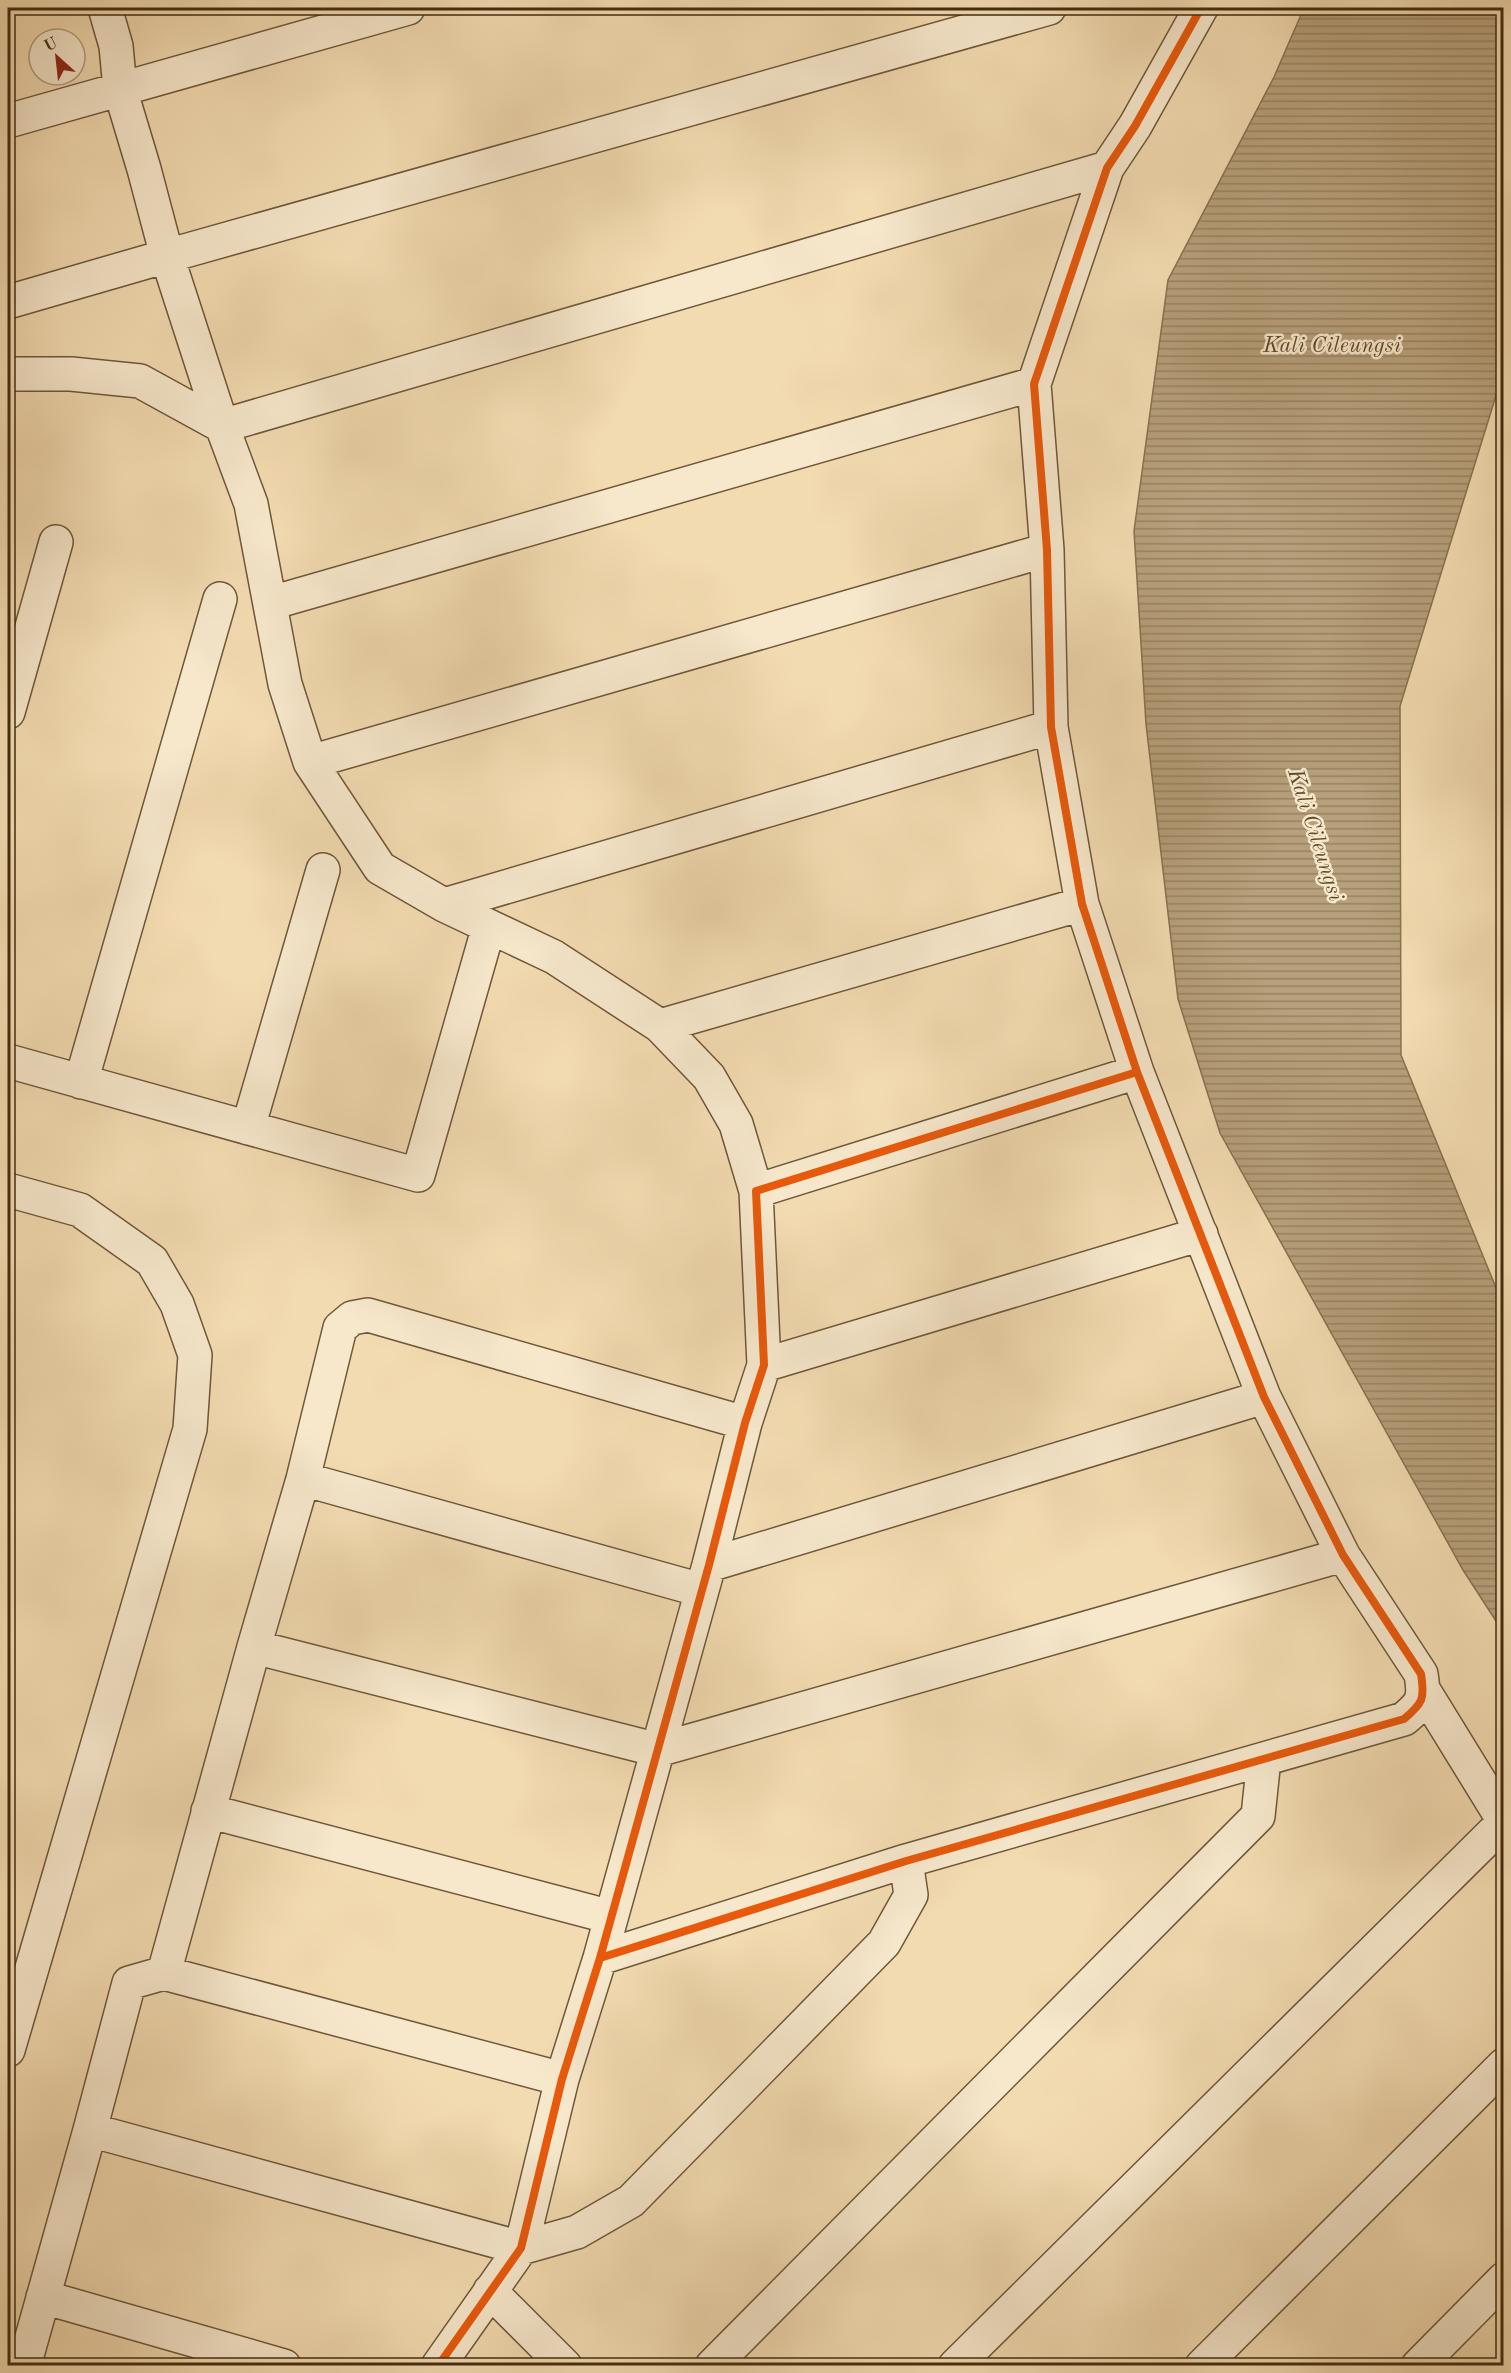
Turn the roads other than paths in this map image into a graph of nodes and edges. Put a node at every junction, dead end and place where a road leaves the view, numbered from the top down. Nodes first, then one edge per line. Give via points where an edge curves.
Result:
1 (105, 8) edge
2 (408, 8) edge
3 (1049, 8) edge
4 (1201, 8) edge
5 (120, 89) junction
6 (8, 121) edge
7 (1107, 168) junction
8 (167, 256) junction
9 (8, 302) edge
10 (8, 374) edge
11 (1034, 384) junction
12 (222, 426) junction
13 (56, 542) dead end
14 (1047, 550) junction
15 (220, 599) dead end
16 (271, 603) junction
17 (8, 712) edge
18 (1051, 727) junction
19 (310, 762) junction
20 (323, 870) dead end
21 (1082, 904) junction
22 (444, 905) junction
23 (489, 926) junction
24 (660, 1026) junction
25 (8, 1061) edge
26 (1137, 1072) junction
27 (81, 1082) junction
28 (249, 1128) junction
29 (8, 1190) edge
30 (756, 1191) junction
31 (1201, 1234) junction
32 (764, 1365) junction
33 (1264, 1397) junction
34 (745, 1423) junction
35 (303, 1479) junction
36 (1343, 1555) junction
37 (705, 1578) junction
38 (254, 1647) junction
39 (1424, 1691) junction
40 (658, 1750) junction
41 (1264, 1759) junction
42 (208, 1811) junction
43 (1503, 1821) edge
44 (906, 1860) junction
45 (610, 1917) junction
46 (600, 1958) junction
47 (164, 1973) junction
48 (9, 2040) edge
49 (1503, 2065) edge
50 (562, 2079) junction
51 (90, 2130) junction
52 (520, 2248) junction
53 (1503, 2279) edge
54 (490, 2291) junction
55 (43, 2297) junction
56 (24, 2366) edge
57 (284, 2366) edge
58 (438, 2366) edge
59 (565, 2366) edge
60 (712, 2366) edge
61 (956, 2366) edge
62 (1202, 2366) edge
63 (1418, 2366) edge

1 - 5 street via 116,46
2 - 5 street
3 - 8 street
4 - 7 street
5 - 6 street
5 - 8 street
7 - 11 street
7 - 12 street
8 - 9 street
8 - 12 street
10 - 12 street via 71,374 141,381
11 - 14 street
11 - 16 street
12 - 16 street via 251,504
13 - 17 street
14 - 18 street
14 - 19 street
15 - 27 street
16 - 19 street via 285,684
18 - 21 street
18 - 22 street
19 - 22 street via 380,868
20 - 28 street
21 - 24 street
21 - 26 street
22 - 23 street
23 - 24 street via 554,957
23 - 28 street via 417,1175
24 - 30 street via 709,1077 736,1124
25 - 27 street
26 - 30 street
26 - 31 street
27 - 28 street
29 - 48 street via 80,1210 152,1261 177,1304 195,1355 190,1429
30 - 32 street
31 - 32 street
31 - 33 street
32 - 34 street
33 - 36 street
33 - 37 street
34 - 35 street via 368,1316 352,1318 340,1328
34 - 37 street
35 - 37 street
35 - 38 street
36 - 39 street via 1421,1674
36 - 40 street
37 - 40 street
38 - 40 street
38 - 42 street
39 - 41 street via 1420,1706 1404,1719
39 - 43 street
40 - 45 street
41 - 44 street
41 - 60 street via 1258,1816
42 - 45 street
42 - 47 street
43 - 61 street
44 - 46 street
44 - 52 street via 911,1895 884,1943 631,2201 577,2232
45 - 46 street
46 - 50 street
47 - 50 street
47 - 51 street via 129,1983
49 - 62 street
50 - 52 street
51 - 52 street
51 - 55 street
52 - 54 street
53 - 63 street
54 - 58 street
54 - 59 street
55 - 56 street
55 - 57 street

